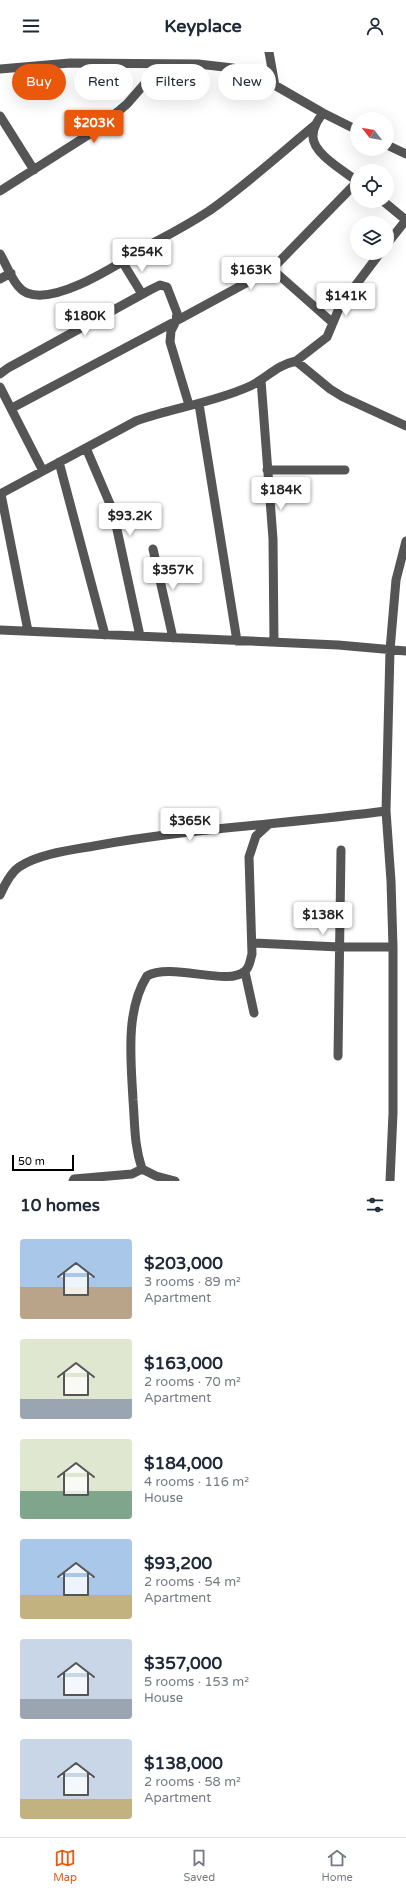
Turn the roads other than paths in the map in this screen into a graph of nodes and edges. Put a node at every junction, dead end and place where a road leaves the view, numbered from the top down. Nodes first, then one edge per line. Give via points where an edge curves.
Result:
1 (269, 52) edge
2 (271, 64) edge
3 (141, 65) edge
4 (0, 69) edge
5 (276, 87) edge
6 (141, 88) edge
7 (323, 113) junction
8 (0, 116) edge
9 (315, 125) junction
10 (350, 126) edge
11 (394, 148) edge
12 (406, 154) edge
13 (34, 170) junction
14 (350, 177) edge
15 (350, 189) edge
16 (0, 191) edge
17 (391, 208) edge
18 (406, 220) edge
19 (394, 235) edge
20 (0, 254) edge
21 (375, 260) edge
22 (123, 263) junction
23 (272, 269) junction
24 (11, 273) junction
25 (0, 279) edge
26 (142, 294) junction
27 (176, 321) junction
28 (333, 323) junction
29 (296, 361) junction
30 (0, 374) edge
31 (261, 380) junction
32 (0, 387) edge
33 (194, 405) junction
34 (12, 408) junction
35 (406, 426) edge
36 (86, 448) junction
37 (59, 462) junction
38 (43, 470) junction
39 (268, 470) junction
40 (345, 470) dead end
41 (0, 494) edge
42 (406, 541) edge
43 (153, 549) dead end
44 (0, 630) edge
45 (28, 631) junction
46 (105, 635) junction
47 (140, 636) junction
48 (174, 638) junction
49 (237, 640) junction
50 (274, 642) junction
51 (390, 650) junction
52 (406, 651) edge
53 (386, 811) junction
54 (269, 824) junction
55 (341, 850) dead end
56 (0, 895) edge
57 (252, 943) junction
58 (339, 947) junction
59 (393, 947) junction
60 (245, 972) junction
61 (254, 1013) dead end
62 (338, 1056) dead end
63 (142, 1169) junction
64 (73, 1181) edge
65 (175, 1181) edge
66 (390, 1181) edge

1 - 2 street
3 - 4 street via 70,63
5 - 7 street
6 - 13 street via 127,104 96,130
7 - 9 street
7 - 10 street
8 - 13 street
9 - 14 street via 314,145 320,153
9 - 22 street via 242,187 209,211
11 - 12 street
13 - 16 street
15 - 23 street
17 - 18 street
18 - 19 street
20 - 24 street
21 - 28 street via 340,306
22 - 24 street via 82,284 50,294 26,293
22 - 26 street
23 - 27 street
23 - 28 street
24 - 25 street
26 - 27 street via 160,285 167,287 177,313
26 - 30 street
27 - 33 street via 171,331 170,342
27 - 34 street
28 - 29 street via 324,341
29 - 31 street via 277,367
29 - 35 street via 343,397
31 - 33 street via 248,388
31 - 39 street
32 - 34 street
33 - 36 street via 136,421
33 - 49 street
34 - 38 street
36 - 37 street
36 - 47 street via 115,517
37 - 38 street
37 - 46 street
38 - 41 street
39 - 40 street
39 - 50 street via 273,539
41 - 45 street
42 - 51 street via 396,580
43 - 48 street
44 - 45 street
45 - 46 street
46 - 47 street
47 - 48 street
48 - 49 street
49 - 50 street
50 - 51 street
51 - 52 street
51 - 53 street
53 - 54 street
53 - 59 street
54 - 56 street via 139,838 55,853 19,867
54 - 57 street via 256,836 249,857
55 - 58 street
57 - 58 street
57 - 60 street via 250,963
58 - 59 street
58 - 62 street
59 - 66 street via 393,1113
60 - 61 street
60 - 63 street via 231,976 159,971 147,976 137,999 131,1045 136,1151
63 - 64 street via 132,1174
63 - 65 street

